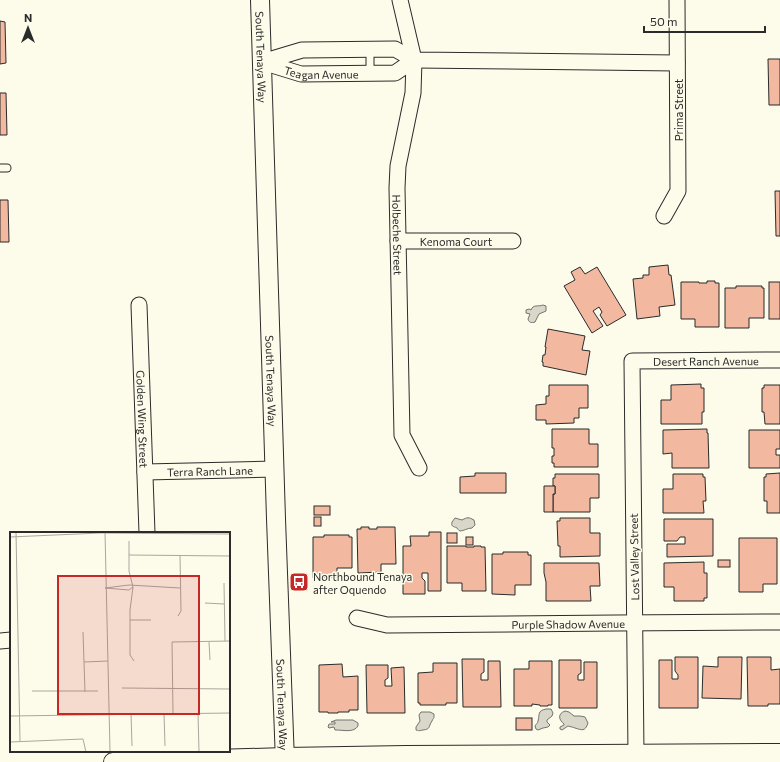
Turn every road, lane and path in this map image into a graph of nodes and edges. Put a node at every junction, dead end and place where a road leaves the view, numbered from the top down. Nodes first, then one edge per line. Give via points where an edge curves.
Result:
1 (260, 0) edge
2 (400, 0) edge
3 (677, 0) edge
4 (370, 49) junction
5 (414, 60) junction
6 (262, 62) junction
7 (677, 63) junction
8 (370, 73) junction
9 (664, 216) dead end
10 (398, 241) junction
11 (513, 241) dead end
12 (139, 305) dead end
13 (780, 360) edge
14 (632, 361) joint
15 (419, 468) dead end
16 (275, 469) junction
17 (145, 472) junction
18 (147, 532) edge
19 (357, 618) dead end
20 (780, 622) edge
21 (635, 623) junction
22 (10, 640) edge
23 (0, 641) edge
24 (636, 754) junction
25 (778, 756) edge
26 (406, 758) edge
27 (589, 758) edge
28 (285, 759) edge
29 (114, 762) edge

1 - 6 street, South Tenaya Way
2 - 5 street, Holbeche Street
3 - 7 street, Prima Street
4 - 5 street, Teagan Avenue via 395,49
4 - 6 street, Teagan Avenue via 302,50
4 - 8 lane
5 - 7 street, Teagan Avenue
5 - 8 street, Teagan Avenue via 396,73
5 - 10 street, Holbeche Street via 413,93 398,166
6 - 8 street, Teagan Avenue via 300,74
6 - 16 street, South Tenaya Way
7 - 9 street, Prima Street via 678,191
10 - 11 street, Kenoma Court
10 - 15 street, Holbeche Street via 402,435
12 - 17 street, Golden Wing Street
13 - 14 street, Desert Ranch Avenue
14 - 21 street, Lost Valley Street
16 - 17 street, Terra Ranch Lane
16 - 28 street, South Tenaya Way
17 - 18 street, Golden Wing Street
19 - 21 street, Purple Shadow Avenue via 387,625
20 - 21 street, Purple Shadow Avenue
21 - 24 street, Lost Valley Street
22 - 23 street
24 - 25 street
24 - 27 street
26 - 27 street
26 - 28 street
28 - 29 street

